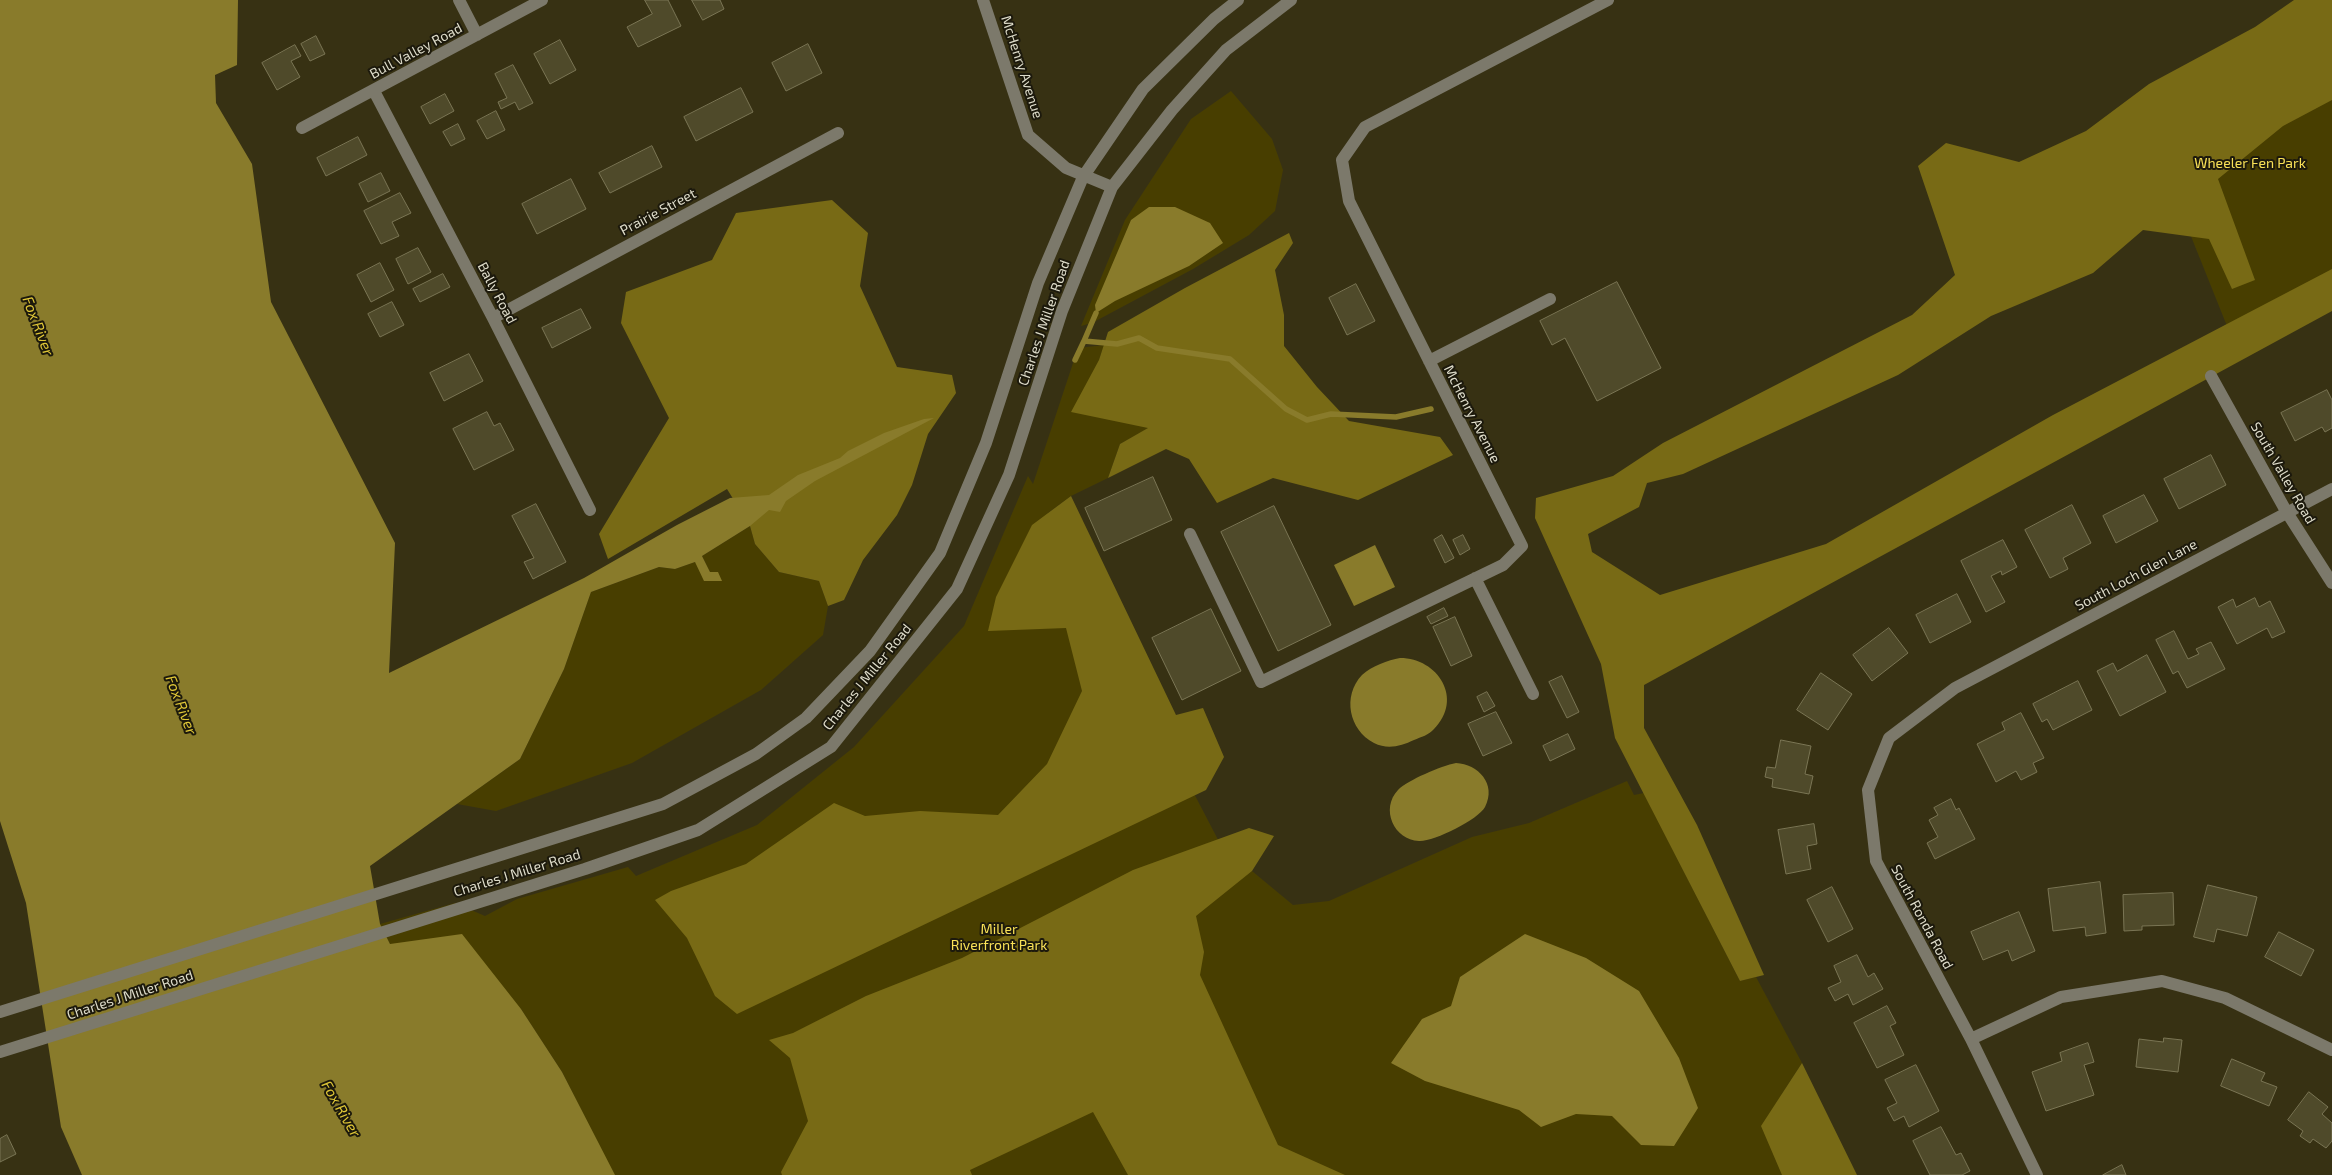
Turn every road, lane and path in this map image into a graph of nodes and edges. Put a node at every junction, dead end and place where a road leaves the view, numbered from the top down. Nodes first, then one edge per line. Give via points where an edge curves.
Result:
1 (459, 0) edge
2 (542, 0) edge
3 (983, 0) edge
4 (1238, 0) edge
5 (1291, 0) edge
6 (1608, 0) edge
7 (477, 35) junction
8 (374, 91) junction
9 (302, 128) dead end
10 (838, 133) dead end
11 (1083, 177) junction
12 (1112, 187) junction
13 (1550, 299) dead end
14 (493, 318) junction
15 (1429, 361) junction
16 (2211, 376) dead end
17 (2332, 488) edge
18 (590, 510) dead end
19 (2286, 511) junction
20 (1190, 534) dead end
21 (1475, 578) junction
22 (2332, 583) edge
23 (1955, 688) joint
24 (1533, 694) dead end
25 (0, 1012) edge
26 (1971, 1039) junction
27 (2332, 1050) edge
28 (0, 1052) edge
29 (2037, 1175) edge

1 - 7 street
2 - 7 street, Bull Valley Road
3 - 11 street, McHenry Avenue via 1028,135 1066,168
4 - 11 street, Charles J Miller Road via 1214,18 1143,89
5 - 12 street, Charles J Miller Road via 1226,50 1172,110
6 - 15 street, McHenry Avenue via 1365,127 1342,160 1349,201
7 - 8 street, Bull Valley Road
8 - 9 street, Bull Valley Road
8 - 14 street, Bally Road
10 - 14 street, Prairie Street
11 - 12 street, McHenry Avenue
11 - 25 street, Charles J Miller Road via 1038,283 986,443 940,553 870,651 806,718 756,754 663,804
12 - 28 street, Charles J Miller Road via 1062,311 1009,475 957,589 831,747 698,830 585,869
13 - 15 street
14 - 18 street, Bally Road
15 - 21 street, McHenry Avenue via 1522,546 1503,565
16 - 19 street, South Valley Road
17 - 19 street, South Loch Glen Lane
19 - 22 street, South Valley Road
19 - 23 street, South Loch Glen Lane
20 - 21 street, McHenry Avenue via 1261,682
21 - 24 street
23 - 26 street, South Ronda Road via 1888,738 1868,790 1876,861
26 - 27 street via 2061,997 2162,981 2225,998
26 - 29 street, South Ronda Road

